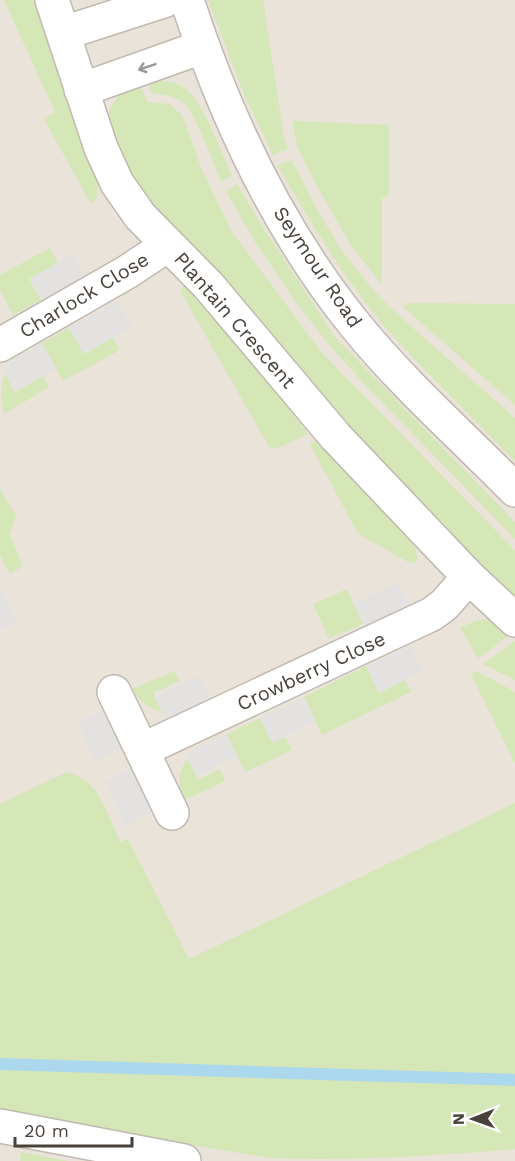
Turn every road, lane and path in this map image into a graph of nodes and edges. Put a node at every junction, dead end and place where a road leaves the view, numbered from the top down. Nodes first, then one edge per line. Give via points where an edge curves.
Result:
1 (52, 0) edge
2 (166, 0) edge
3 (187, 0) edge
4 (64, 33) junction
5 (202, 48) junction
6 (81, 90) junction
7 (168, 245) junction
8 (0, 345) edge
9 (515, 490) edge
10 (469, 577) junction
11 (515, 620) edge
12 (114, 692) dead end
13 (142, 750) junction
14 (172, 813) dead end
15 (0, 1126) edge
16 (184, 1161) edge

1 - 4 street, Plantain Crescent
2 - 4 street
3 - 5 street, Seymour Road
4 - 6 street, Plantain Crescent
5 -> 6 street
5 - 9 street, Seymour Road via 225,108 286,227 324,282 356,326 398,372
6 - 7 street, Plantain Crescent via 117,183 140,216
7 - 8 street, Charlock Close
7 - 10 street, Plantain Crescent via 207,285 336,437
10 - 11 street, Plantain Crescent
10 - 13 street, Crowberry Close via 432,614
12 - 13 street
13 - 14 street
15 - 16 street

